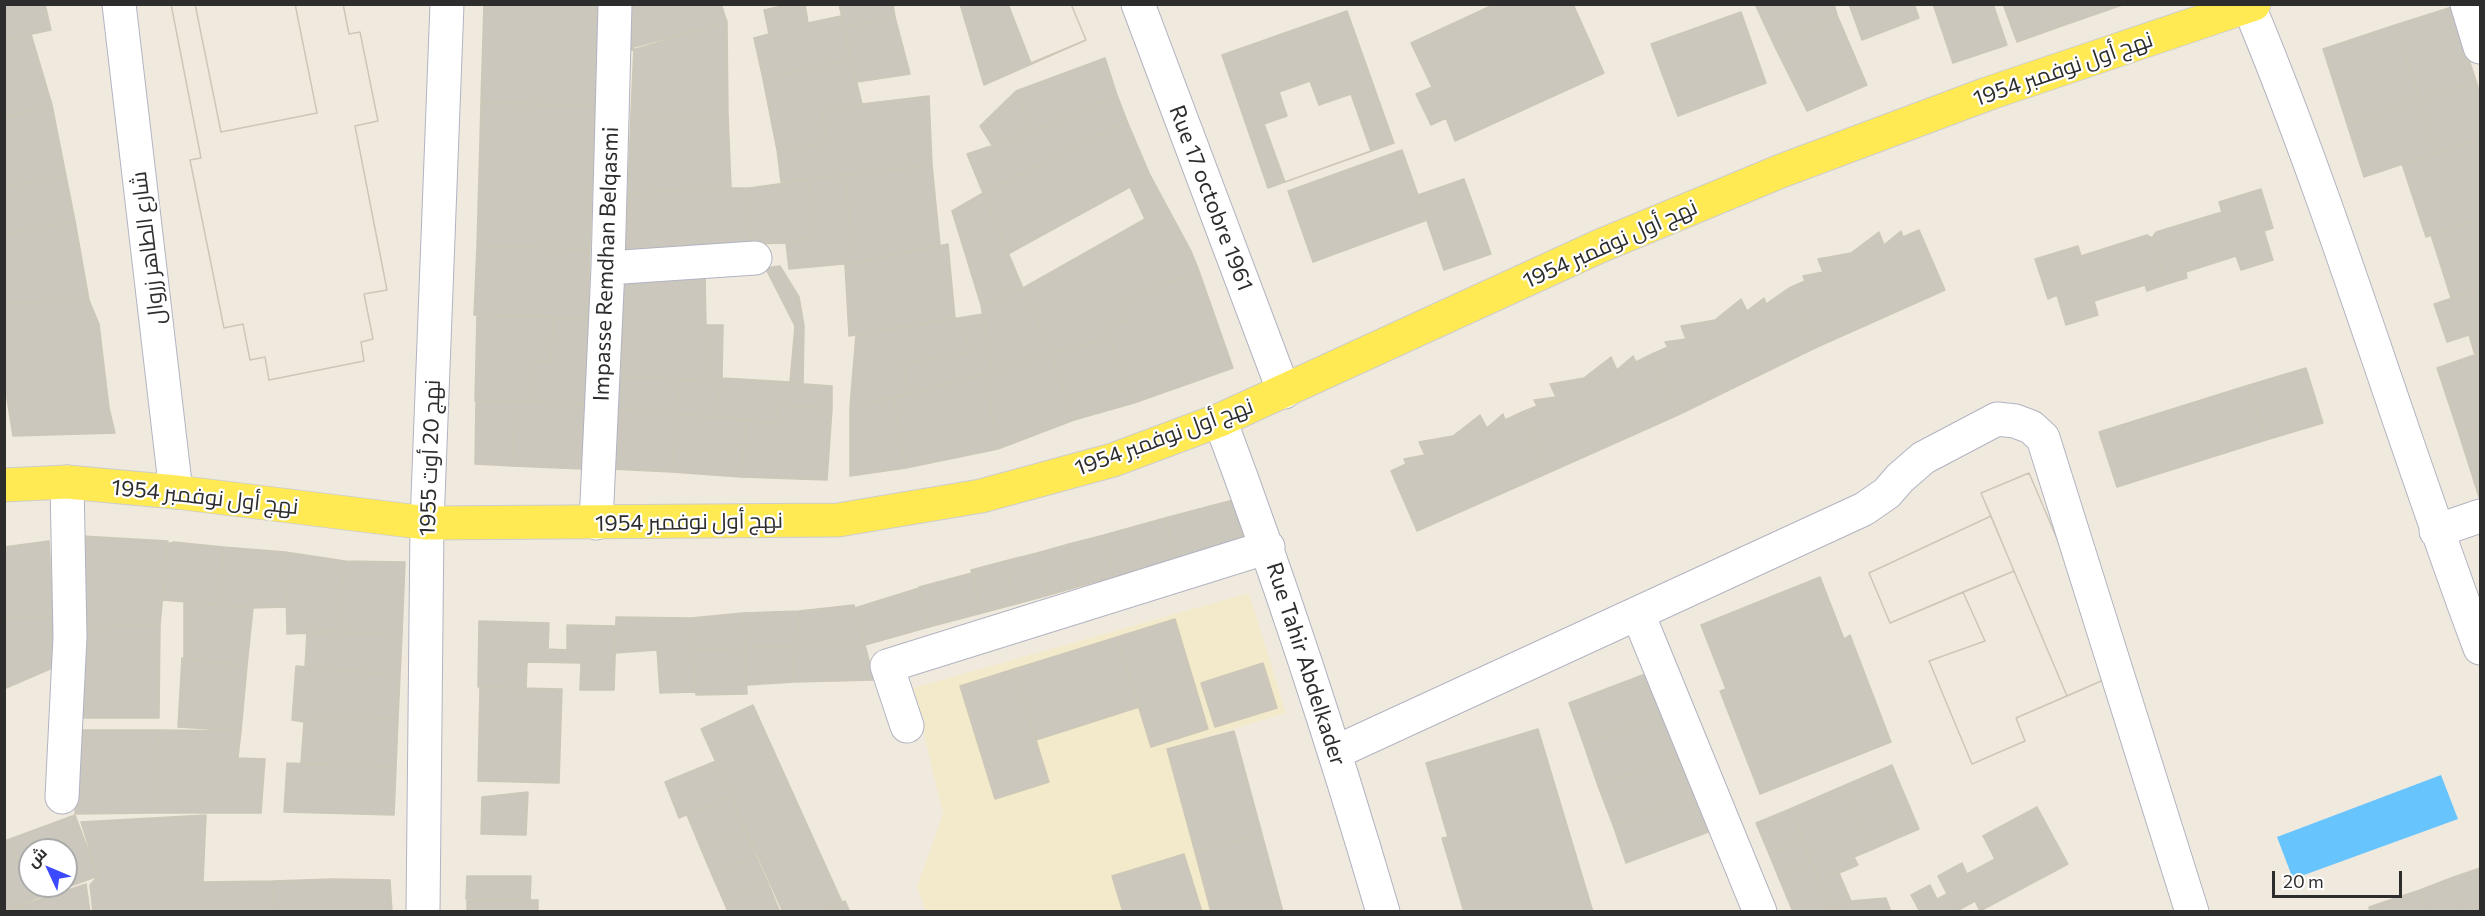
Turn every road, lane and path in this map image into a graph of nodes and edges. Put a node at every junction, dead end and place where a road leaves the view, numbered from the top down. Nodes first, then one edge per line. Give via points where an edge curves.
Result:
1 (119, 4) edge
2 (447, 4) edge
3 (615, 4) edge
4 (1138, 4) edge
5 (2467, 4) edge
6 (2250, 5) edge
7 (2481, 47) edge
8 (755, 258) dead end
9 (608, 268) junction
10 (1284, 392) junction
11 (1220, 420) junction
12 (67, 482) junction
13 (4, 485) edge
14 (176, 492) junction
15 (2481, 516) edge
16 (427, 523) junction
17 (596, 523) junction
18 (2436, 531) junction
19 (1268, 548) junction
20 (1638, 614) junction
21 (2481, 648) edge
22 (907, 726) dead end
23 (1336, 752) junction
24 (62, 797) dead end
25 (423, 912) edge
26 (1383, 912) edge
27 (1760, 912) edge
28 (2192, 912) edge

1 - 14 street, شارع الطاهر زروال
2 - 16 street, نهج 20 أوت 1955
3 - 9 street, Impasse Remdhan Belqasmi
4 - 10 street, Rue 17 octobre 1961
5 - 7 street
6 - 10 main road, نهج أول نوفمبر 1954 via 1987,94 1781,171 1600,246
6 - 18 street via 2302,137
8 - 9 street
9 - 17 street, Impasse Remdhan Belqasmi
10 - 11 main road, نهج أول نوفمبر 1954
11 - 17 main road, نهج أول نوفمبر 1954 via 1113,460 981,496 860,516
11 - 19 street, Rue Tahir Abdelkader
12 - 13 main road, نهج أول نوفمبر 1954
12 - 14 main road, نهج أول نوفمبر 1954
12 - 24 street via 70,637
14 - 16 main road, نهج أول نوفمبر 1954
15 - 18 street
16 - 17 main road, نهج أول نوفمبر 1954
16 - 25 street, نهج 20 أوت 1955
18 - 21 street
19 - 22 street via 887,666
19 - 23 street, Rue Tahir Abdelkader
20 - 23 street
20 - 27 street
20 - 28 street via 1864,509 1923,458 1997,419 2031,427 2043,438
23 - 26 street, Rue Tahir Abdelkader

